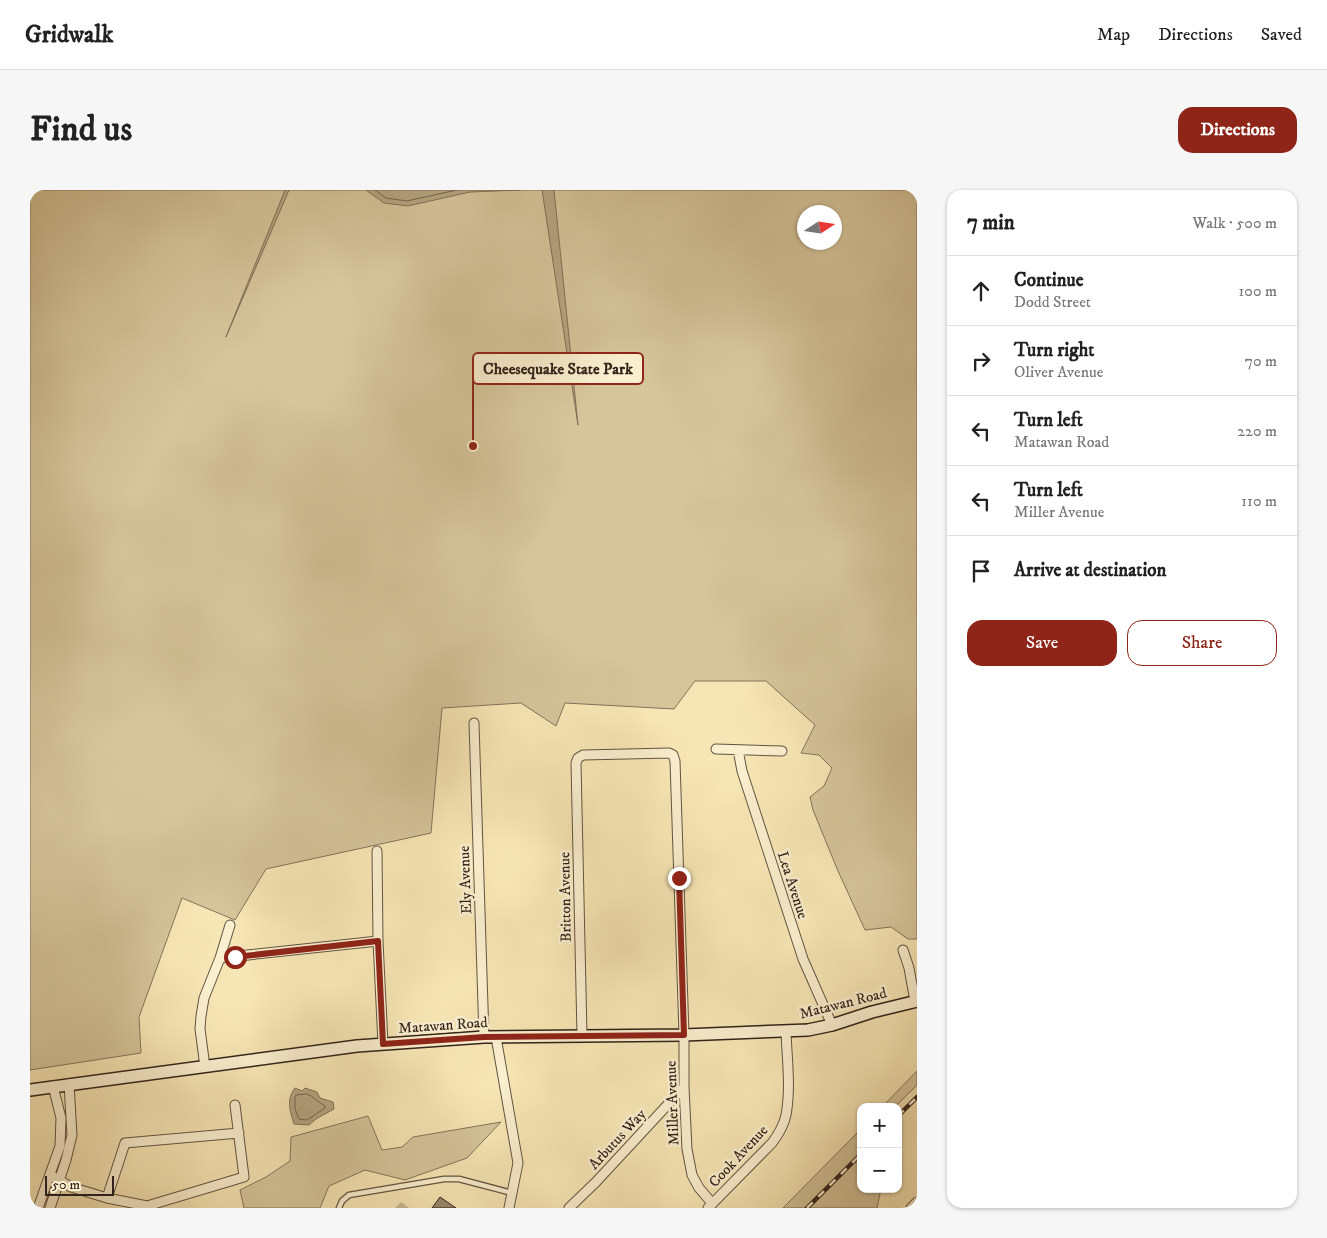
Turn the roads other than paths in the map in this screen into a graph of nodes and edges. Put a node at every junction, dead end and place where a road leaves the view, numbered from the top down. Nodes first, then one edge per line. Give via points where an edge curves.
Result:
1 (474, 723) dead end
2 (716, 749) dead end
3 (738, 750) junction
4 (782, 751) dead end
5 (673, 755) joint
6 (377, 851) dead end
7 (230, 925) dead end
8 (378, 941) junction
9 (903, 950) dead end
10 (220, 958) junction
11 (916, 1001) edge
12 (832, 1025) junction
13 (786, 1032) junction
14 (582, 1035) junction
15 (684, 1035) junction
16 (484, 1037) junction
17 (496, 1037) junction
18 (383, 1044) junction
19 (205, 1068) junction
20 (69, 1084) junction
21 (53, 1086) junction
22 (684, 1087) junction
23 (30, 1090) edge
24 (235, 1105) dead end
25 (239, 1133) junction
26 (50, 1174) junction
27 (60, 1180) junction
28 (512, 1193) junction
29 (106, 1198) junction
30 (917, 1202) edge
31 (710, 1206) edge
32 (38, 1208) edge
33 (50, 1208) edge
34 (339, 1208) edge
35 (509, 1208) edge
36 (569, 1208) edge
37 (911, 1208) edge

1 - 16 street, Ely Avenue
2 - 3 street
3 - 4 street
3 - 12 street, Lea Avenue via 803,958
5 - 14 street, Britton Avenue via 583,755 576,763
5 - 15 street, Miller Avenue
6 - 8 street
7 - 10 street
8 - 10 street
8 - 18 street
9 - 11 street
10 - 19 street via 204,998 201,1016
11 - 12 main road, Matawan Road
12 - 13 main road, Matawan Road
13 - 15 main road, Matawan Road
13 - 31 street, Cook Avenue via 788,1096 786,1116 780,1131
14 - 15 main road, Matawan Road
14 - 17 main road, Matawan Road
15 - 22 street, Miller Avenue
16 - 17 main road, Matawan Road
16 - 18 main road, Matawan Road
17 - 28 street via 518,1163
18 - 19 main road, Matawan Road
19 - 20 main road, Matawan Road
20 - 21 main road, Matawan Road
20 - 27 street via 72,1135
21 - 23 main road, Matawan Road
21 - 26 street via 61,1118 60,1146
22 - 31 street, Miller Avenue via 692,1175
22 - 36 street, Arbutus Way
24 - 25 street
25 - 29 street via 125,1143
25 - 29 street via 244,1177 147,1206
26 - 27 street
26 - 32 street
27 - 29 street
27 - 33 street
28 - 34 lane via 444,1178 349,1195
28 - 35 street
30 - 37 street

